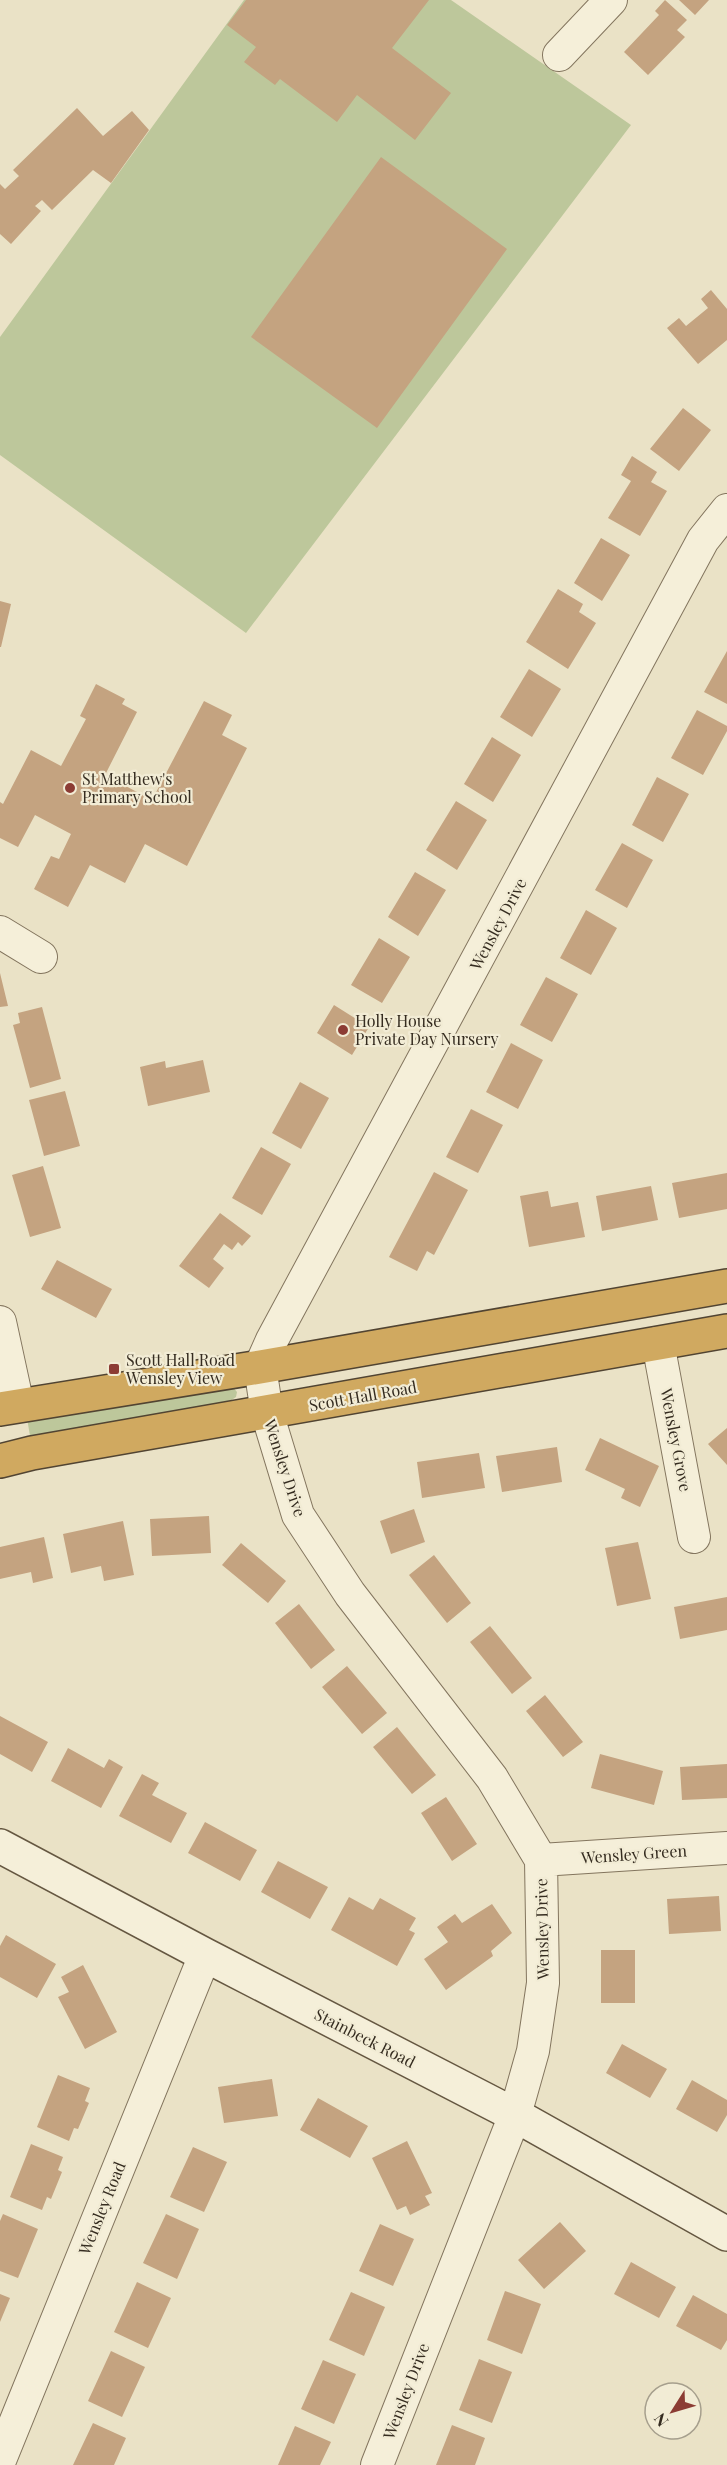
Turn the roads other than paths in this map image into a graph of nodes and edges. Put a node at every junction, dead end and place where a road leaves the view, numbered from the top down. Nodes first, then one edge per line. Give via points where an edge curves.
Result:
1 (611, 0) edge
2 (559, 55) dead end
3 (727, 510) edge
4 (0, 932) edge
5 (41, 957) dead end
6 (727, 1286) edge
7 (0, 1322) edge
8 (727, 1331) edge
9 (657, 1342) junction
10 (276, 1356) junction
11 (9, 1407) edge
12 (267, 1413) junction
13 (0, 1461) edge
14 (694, 1537) dead end
15 (0, 1846) edge
16 (727, 1848) edge
17 (541, 1860) junction
18 (205, 1955) junction
19 (514, 2115) junction
20 (727, 2234) edge
21 (0, 2460) edge
22 (377, 2465) edge

1 - 2 street
3 - 10 street, Wensley Drive via 703,540 403,1101
4 - 5 street
6 - 10 highway
7 - 11 street
8 - 9 highway, Scott Hall Road
9 - 12 highway, Scott Hall Road
9 - 14 street, Wensley Grove
10 - 11 highway
10 - 12 street, Wensley Drive
12 - 13 highway, Scott Hall Road
12 - 17 street, Wensley Drive via 298,1515 350,1594 492,1778
15 - 18 street, Stainbeck Road
16 - 17 street, Wensley Green
17 - 19 street, Wensley Drive via 543,1983 533,2051
18 - 19 street, Stainbeck Road
18 - 21 street, Wensley Road
19 - 20 street, Stainbeck Road
19 - 22 street, Wensley Drive

